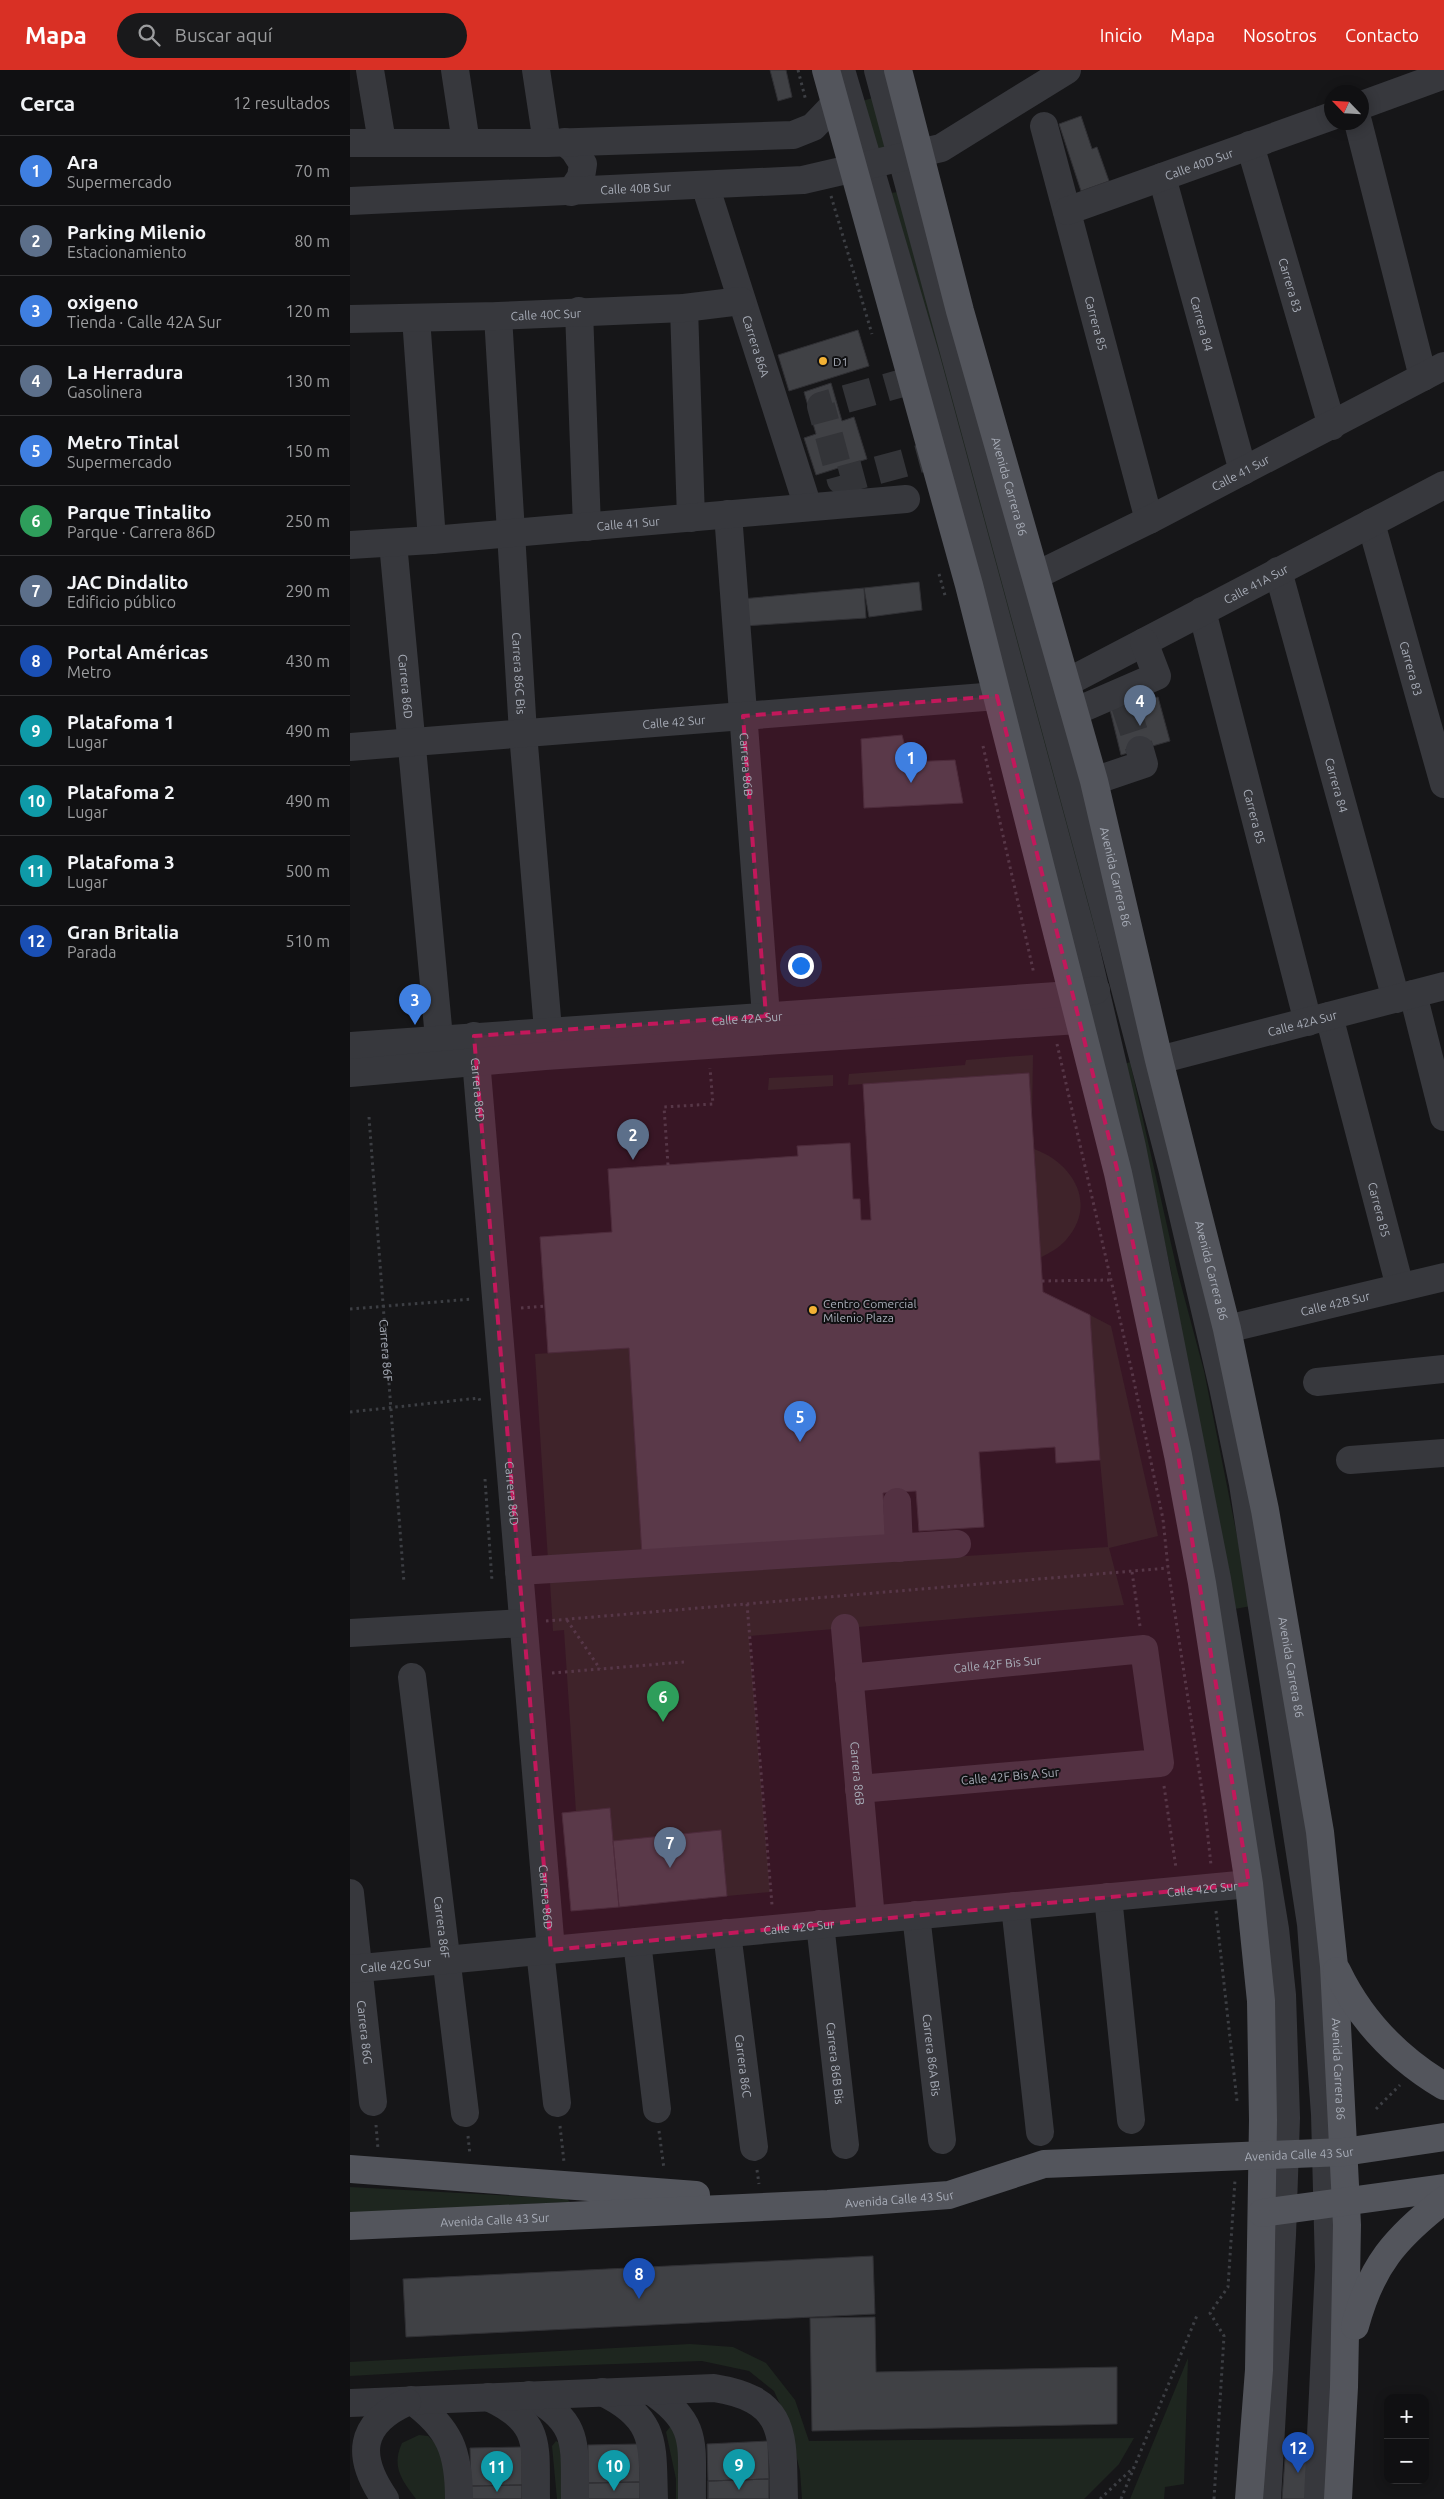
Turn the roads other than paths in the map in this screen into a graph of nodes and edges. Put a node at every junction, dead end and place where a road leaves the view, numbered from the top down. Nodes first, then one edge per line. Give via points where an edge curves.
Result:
1 (370, 70) edge
2 (455, 70) edge
3 (536, 70) edge
4 (826, 70) edge
5 (841, 70) edge
6 (878, 70) edge
7 (898, 70) edge
8 (1067, 70) edge
9 (1444, 75) edge
10 (1369, 102) edge
11 (835, 104) junction
12 (1324, 119) edge
13 (1044, 126) dead end
14 (1360, 130) edge
15 (382, 142) junction
16 (556, 142) junction
17 (350, 143) edge
18 (466, 143) junction
19 (1250, 145) junction
20 (911, 156) junction
21 (861, 167) junction
22 (1162, 177) junction
23 (705, 185) junction
24 (571, 192) junction
25 (350, 201) edge
26 (1067, 211) junction
27 (742, 301) junction
28 (684, 308) junction
29 (578, 311) junction
30 (498, 316) junction
31 (416, 318) junction
32 (350, 319) edge
33 (1434, 372) edge
34 (1332, 426) junction
35 (1242, 472) junction
36 (1444, 485) edge
37 (906, 499) dead end
38 (808, 507) junction
39 (728, 514) junction
40 (691, 518) junction
41 (1149, 520) junction
42 (1371, 523) junction
43 (587, 527) junction
44 (511, 534) junction
45 (432, 540) junction
46 (393, 543) junction
47 (350, 545) edge
48 (1278, 571) junction
49 (1035, 576) junction
50 (1202, 611) junction
51 (1144, 642) junction
52 (1066, 683) junction
53 (997, 696) junction
54 (1074, 712) junction
55 (743, 716) junction
56 (523, 733) junction
57 (412, 742) junction
58 (350, 746) edge
59 (1140, 750) tunnel mouth
60 (1094, 781) junction
61 (1444, 784) edge
62 (1132, 983) junction
63 (1444, 986) edge
64 (1405, 997) junction
65 (1081, 1002) junction
66 (766, 1016) junction
67 (1318, 1019) junction
68 (548, 1030) junction
69 (474, 1036) junction
70 (439, 1038) junction
71 (350, 1046) edge
72 (1159, 1060) junction
73 (476, 1062) junction
74 (350, 1073) edge
75 (1444, 1117) edge
76 (1444, 1277) edge
77 (1400, 1287) junction
78 (1227, 1329) junction
79 (1444, 1369) edge
80 (1317, 1382) dead end
81 (1444, 1453) edge
82 (1350, 1460) dead end
83 (897, 1502) dead end
84 (957, 1544) dead end
85 (899, 1548) junction
86 (519, 1571) junction
87 (523, 1624) junction
88 (845, 1628) dead end
89 (350, 1632) edge
90 (412, 1677) dead end
91 (849, 1678) junction
92 (1160, 1763) joint
93 (859, 1789) junction
94 (1249, 1884) junction
95 (350, 1893) edge
96 (1108, 1897) junction
97 (1015, 1906) junction
98 (916, 1915) junction
99 (871, 1919) junction
100 (820, 1924) junction
101 (727, 1933) junction
102 (637, 1942) junction
103 (545, 1950) junction
104 (447, 1960) junction
105 (1334, 1966) junction
106 (354, 1968) edge
107 (1444, 2086) edge
108 (373, 2102) road end
109 (557, 2103) road end
110 (657, 2109) road end
111 (465, 2114) road end
112 (1131, 2120) dead end
113 (1040, 2132) dead end
114 (1444, 2137) edge
115 (942, 2140) dead end
116 (845, 2145) dead end
117 (754, 2148) road end
118 (1335, 2152) junction
119 (1261, 2156) junction
120 (350, 2169) edge
121 (1444, 2188) edge
122 (1444, 2200) edge
123 (1337, 2202) junction
124 (828, 2204) junction
125 (1273, 2211) junction
126 (350, 2226) edge
127 (1344, 2387) junction
128 (651, 2391) junction
129 (602, 2392) junction
130 (529, 2395) junction
131 (488, 2397) junction
132 (411, 2400) junction
133 (350, 2403) edge
134 (350, 2468) edge
135 (379, 2491) edge
136 (459, 2499) edge
137 (536, 2499) edge
138 (575, 2499) edge
139 (654, 2499) edge
140 (692, 2499) edge
141 (784, 2499) edge
142 (1250, 2499) edge
143 (1267, 2499) edge
144 (1318, 2499) edge
145 (1338, 2499) edge

1 - 15 street
2 - 18 street
3 - 16 street
4 - 11 main road
5 - 21 street
6 - 20 street
7 - 20 main road, Avenida Carrera 86
8 - 20 street, Calle 40B Sur via 941,148
9 - 10 street
11 - 16 street via 813,127 793,134
11 - 21 main road
12 - 19 street, Calle 40D Sur
13 - 26 street, Carrera 85
14 - 33 street
15 - 17 street
15 - 18 street
16 - 18 street
16 - 24 street via 574,150 583,164 581,177
19 - 22 street, Calle 40D Sur
19 - 34 street, Carrera 83
20 - 21 street, Calle 40B Sur
20 - 49 main road, Avenida Carrera 86 via 960,311
20 - 62 street via 1102,900
21 - 23 street, Calle 40B Sur via 803,180
21 - 53 main road
21 - 65 street via 926,358 1080,925
22 - 26 street, Calle 40D Sur
22 - 35 street, Carrera 84
23 - 24 street, Calle 40B Sur
23 - 27 street, Carrera 86A
24 - 25 street, Calle 40B Sur
26 - 41 street, Carrera 85
27 - 28 street, Calle 40C Sur
27 - 38 street, Carrera 86A
28 - 29 street, Calle 40C Sur
28 - 40 street
29 - 30 street, Calle 40C Sur
29 - 43 street
30 - 31 street, Calle 40C Sur
30 - 44 street, Carrera 86C Bis
31 - 32 street, Calle 40C Sur
31 - 45 street
33 - 34 street, Calle 41 Sur
34 - 35 street, Calle 41 Sur
35 - 41 street, Calle 41 Sur
36 - 42 street, Calle 41A Sur
37 - 38 street, Calle 41 Sur
38 - 39 street, Calle 41 Sur
39 - 40 street, Calle 41 Sur
39 - 55 street, Carrera 86B
40 - 43 street, Calle 41 Sur
41 - 49 street, Calle 41 Sur
42 - 48 street, Calle 41A Sur
42 - 61 street, Carrera 83
43 - 44 street, Calle 41 Sur
44 - 45 street, Calle 41 Sur
44 - 56 street, Carrera 86C Bis
45 - 46 street, Calle 41 Sur
46 - 47 street, Calle 41 Sur
46 - 57 street, Carrera 86D
48 - 50 street, Calle 41A Sur
48 - 64 street, Carrera 84
49 - 52 main road, Avenida Carrera 86
50 - 51 street, Calle 41A Sur
50 - 67 street, Carrera 85
51 - 52 street, Calle 41A Sur
51 - 54 street via 1158,676 1123,698
52 - 54 main road, Avenida Carrera 86
53 - 55 street, Calle 42 Sur
53 - 65 main road
54 - 60 main road, Avenida Carrera 86
55 - 56 street, Calle 42 Sur
55 - 66 street, Carrera 86B
56 - 57 street, Calle 42 Sur
56 - 68 street, Carrera 86C Bis
57 - 58 street, Calle 42 Sur
57 - 70 street, Carrera 86D
59 - 60 street via 1144,764
60 - 62 main road, Avenida Carrera 86
62 - 65 street, Calle 42A Sur
62 - 72 main road, Avenida Carrera 86
62 - 118 street via 1245,1494 1311,1924
63 - 64 street, Calle 42A Sur
64 - 67 street, Calle 42A Sur
64 - 75 street, Carrera 84
65 - 66 street, Calle 42A Sur
65 - 73 street, Calle 42A Sur
65 - 94 main road via 1178,1455 1202,1583
65 - 119 street via 1132,1147 1217,1579 1275,1929 1286,2057
66 - 68 street, Calle 42A Sur
67 - 72 street, Calle 42A Sur
67 - 77 street, Carrera 85
68 - 69 street, Calle 42A Sur
69 - 70 street, Calle 42A Sur
69 - 73 street, Carrera 86D
70 - 71 street, Calle 42A Sur
72 - 78 main road, Avenida Carrera 86
73 - 74 street, Calle 42A Sur
73 - 86 street, Carrera 86D
76 - 77 street, Calle 42B Sur
77 - 78 street, Calle 42B Sur
78 - 105 main road, Avenida Carrera 86 via 1265,1510 1307,1750 1320,1832
79 - 80 street
81 - 82 street
83 - 85 street
84 - 85 street
85 - 86 street
86 - 87 street, Carrera 86D
87 - 89 street
87 - 103 street, Carrera 86D
88 - 91 street, Carrera 86B
90 - 104 street, Carrera 86F
91 - 92 street, Calle 42F Bis Sur via 1144,1649
91 - 93 street, Carrera 86B
92 - 93 street, Calle 42F Bis A Sur
93 - 99 street, Carrera 86B
94 - 96 street, Calle 42G Sur
94 - 119 main road via 1261,2001
95 - 106 street, Carrera 86G
96 - 97 street, Calle 42G Sur
96 - 112 street
97 - 98 street, Calle 42G Sur
97 - 113 street
98 - 99 street, Calle 42G Sur
98 - 115 street, Carrera 86A Bis
99 - 100 street, Calle 42G Sur
100 - 101 street, Calle 42G Sur
100 - 116 street, Carrera 86B Bis
101 - 102 street, Calle 42G Sur
101 - 117 street, Carrera 86C
102 - 103 street, Calle 42G Sur
102 - 110 street
103 - 104 street, Calle 42G Sur
103 - 109 street, Carrera 86D
104 - 106 street, Calle 42G Sur
104 - 111 street, Carrera 86F
105 - 107 main road via 1372,2028 1396,2053
105 - 118 main road, Avenida Carrera 86
106 - 108 street, Carrera 86G
114 - 118 main road, Avenida Calle 43 Sur
118 - 119 main road, Avenida Calle 43 Sur
118 - 123 main road, Avenida Carrera 86
119 - 124 main road, Avenida Calle 43 Sur via 1044,2164 949,2196
119 - 125 street
120 - 124 main road
121 - 123 main road
122 - 127 main road via 1405,2233 1374,2272 1360,2306
123 - 125 main road
123 - 127 main road, Avenida Carrera 86
123 - 144 street
124 - 126 main road, Avenida Calle 43 Sur
125 - 142 main road
125 - 143 street
127 - 145 main road, Avenida Carrera 86
128 - 129 street
128 - 140 street via 678,2411 686,2425 691,2443
128 - 141 street via 714,2388 738,2392 759,2403 776,2419 782,2440
129 - 130 street
129 - 139 street via 622,2402 648,2430 652,2446
130 - 131 street
130 - 138 street via 549,2405 570,2431 574,2448
131 - 132 street
131 - 137 street via 523,2419 532,2434 536,2451
132 - 133 street
132 - 135 street via 389,2410 375,2423 368,2441 366,2462
132 - 136 street via 440,2424 454,2453
134 - 135 street

